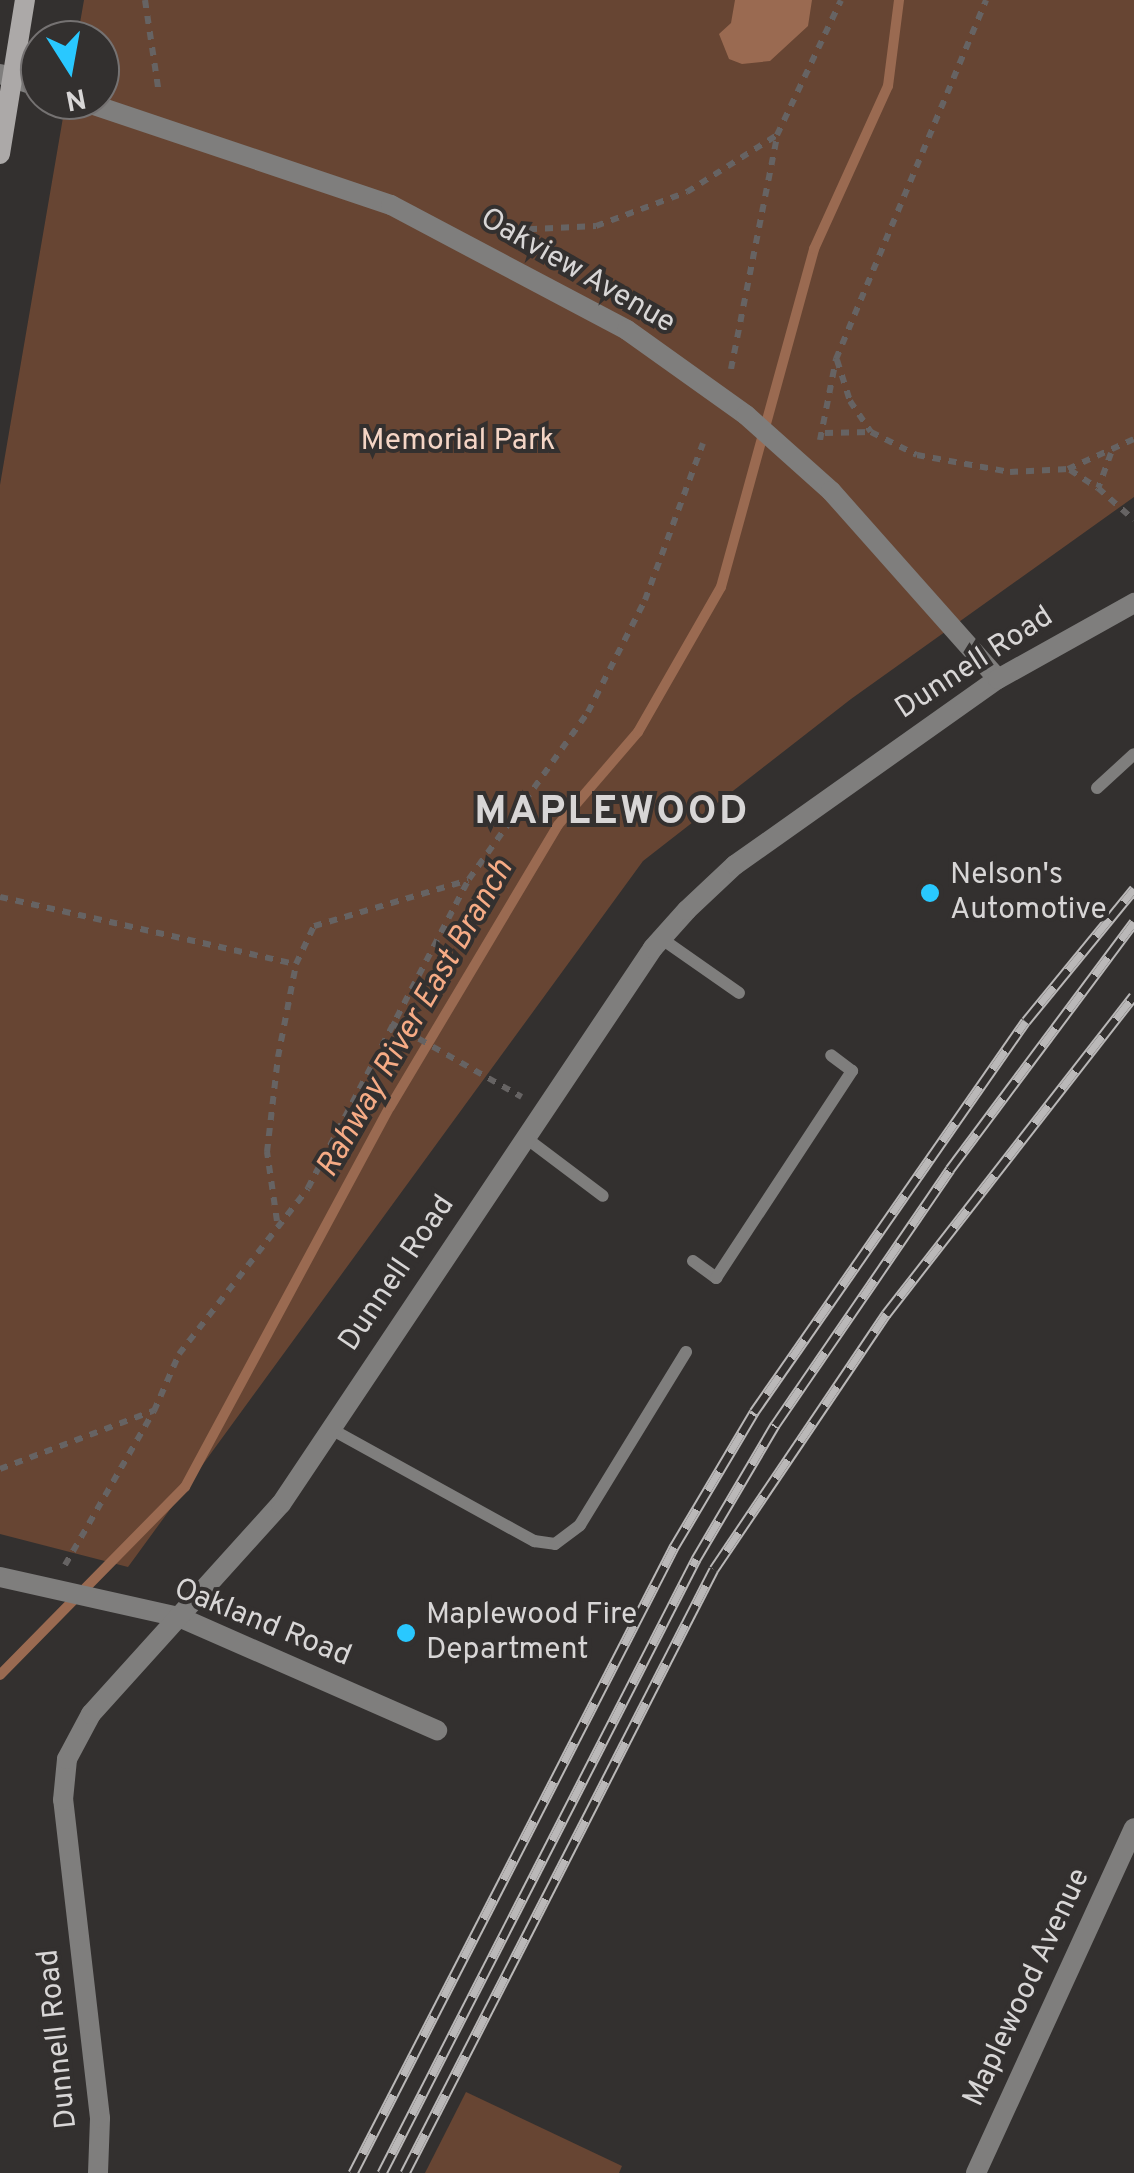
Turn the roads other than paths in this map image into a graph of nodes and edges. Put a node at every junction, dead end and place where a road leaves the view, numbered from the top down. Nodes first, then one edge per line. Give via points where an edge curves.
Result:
1 (25, 0) edge
2 (7, 76) edge
3 (120, 114) edge
4 (0, 154) edge
5 (1134, 603) edge
6 (998, 679) junction
7 (1134, 754) edge
8 (1097, 788) dead end
9 (662, 938) junction
10 (739, 993) dead end
11 (831, 1055) dead end
12 (526, 1138) junction
13 (603, 1196) dead end
14 (693, 1261) dead end
15 (686, 1352) dead end
16 (331, 1429) junction
17 (0, 1577) edge
18 (179, 1617) junction
19 (436, 1730) dead end
20 (1134, 1828) edge
21 (98, 2173) edge
22 (976, 2173) edge

1 - 2 main road
2 - 4 main road
3 - 6 street, Oakview Avenue via 391,206 628,330 790,454 883,544
5 - 6 street, Dunnell Road
6 - 9 street, Dunnell Road via 735,865
7 - 8 lane
9 - 10 lane
9 - 12 street, Dunnell Road
11 - 14 lane via 852,1070 716,1278
12 - 13 lane
12 - 16 street, Dunnell Road
15 - 16 lane via 580,1525 555,1544 534,1541
16 - 18 street, Dunnell Road via 281,1504
17 - 18 street, Oakland Road
18 - 19 street, Oakland Road
18 - 21 street, Dunnell Road via 91,1714 67,1759 64,1800 100,2118
20 - 22 street, Maplewood Avenue

